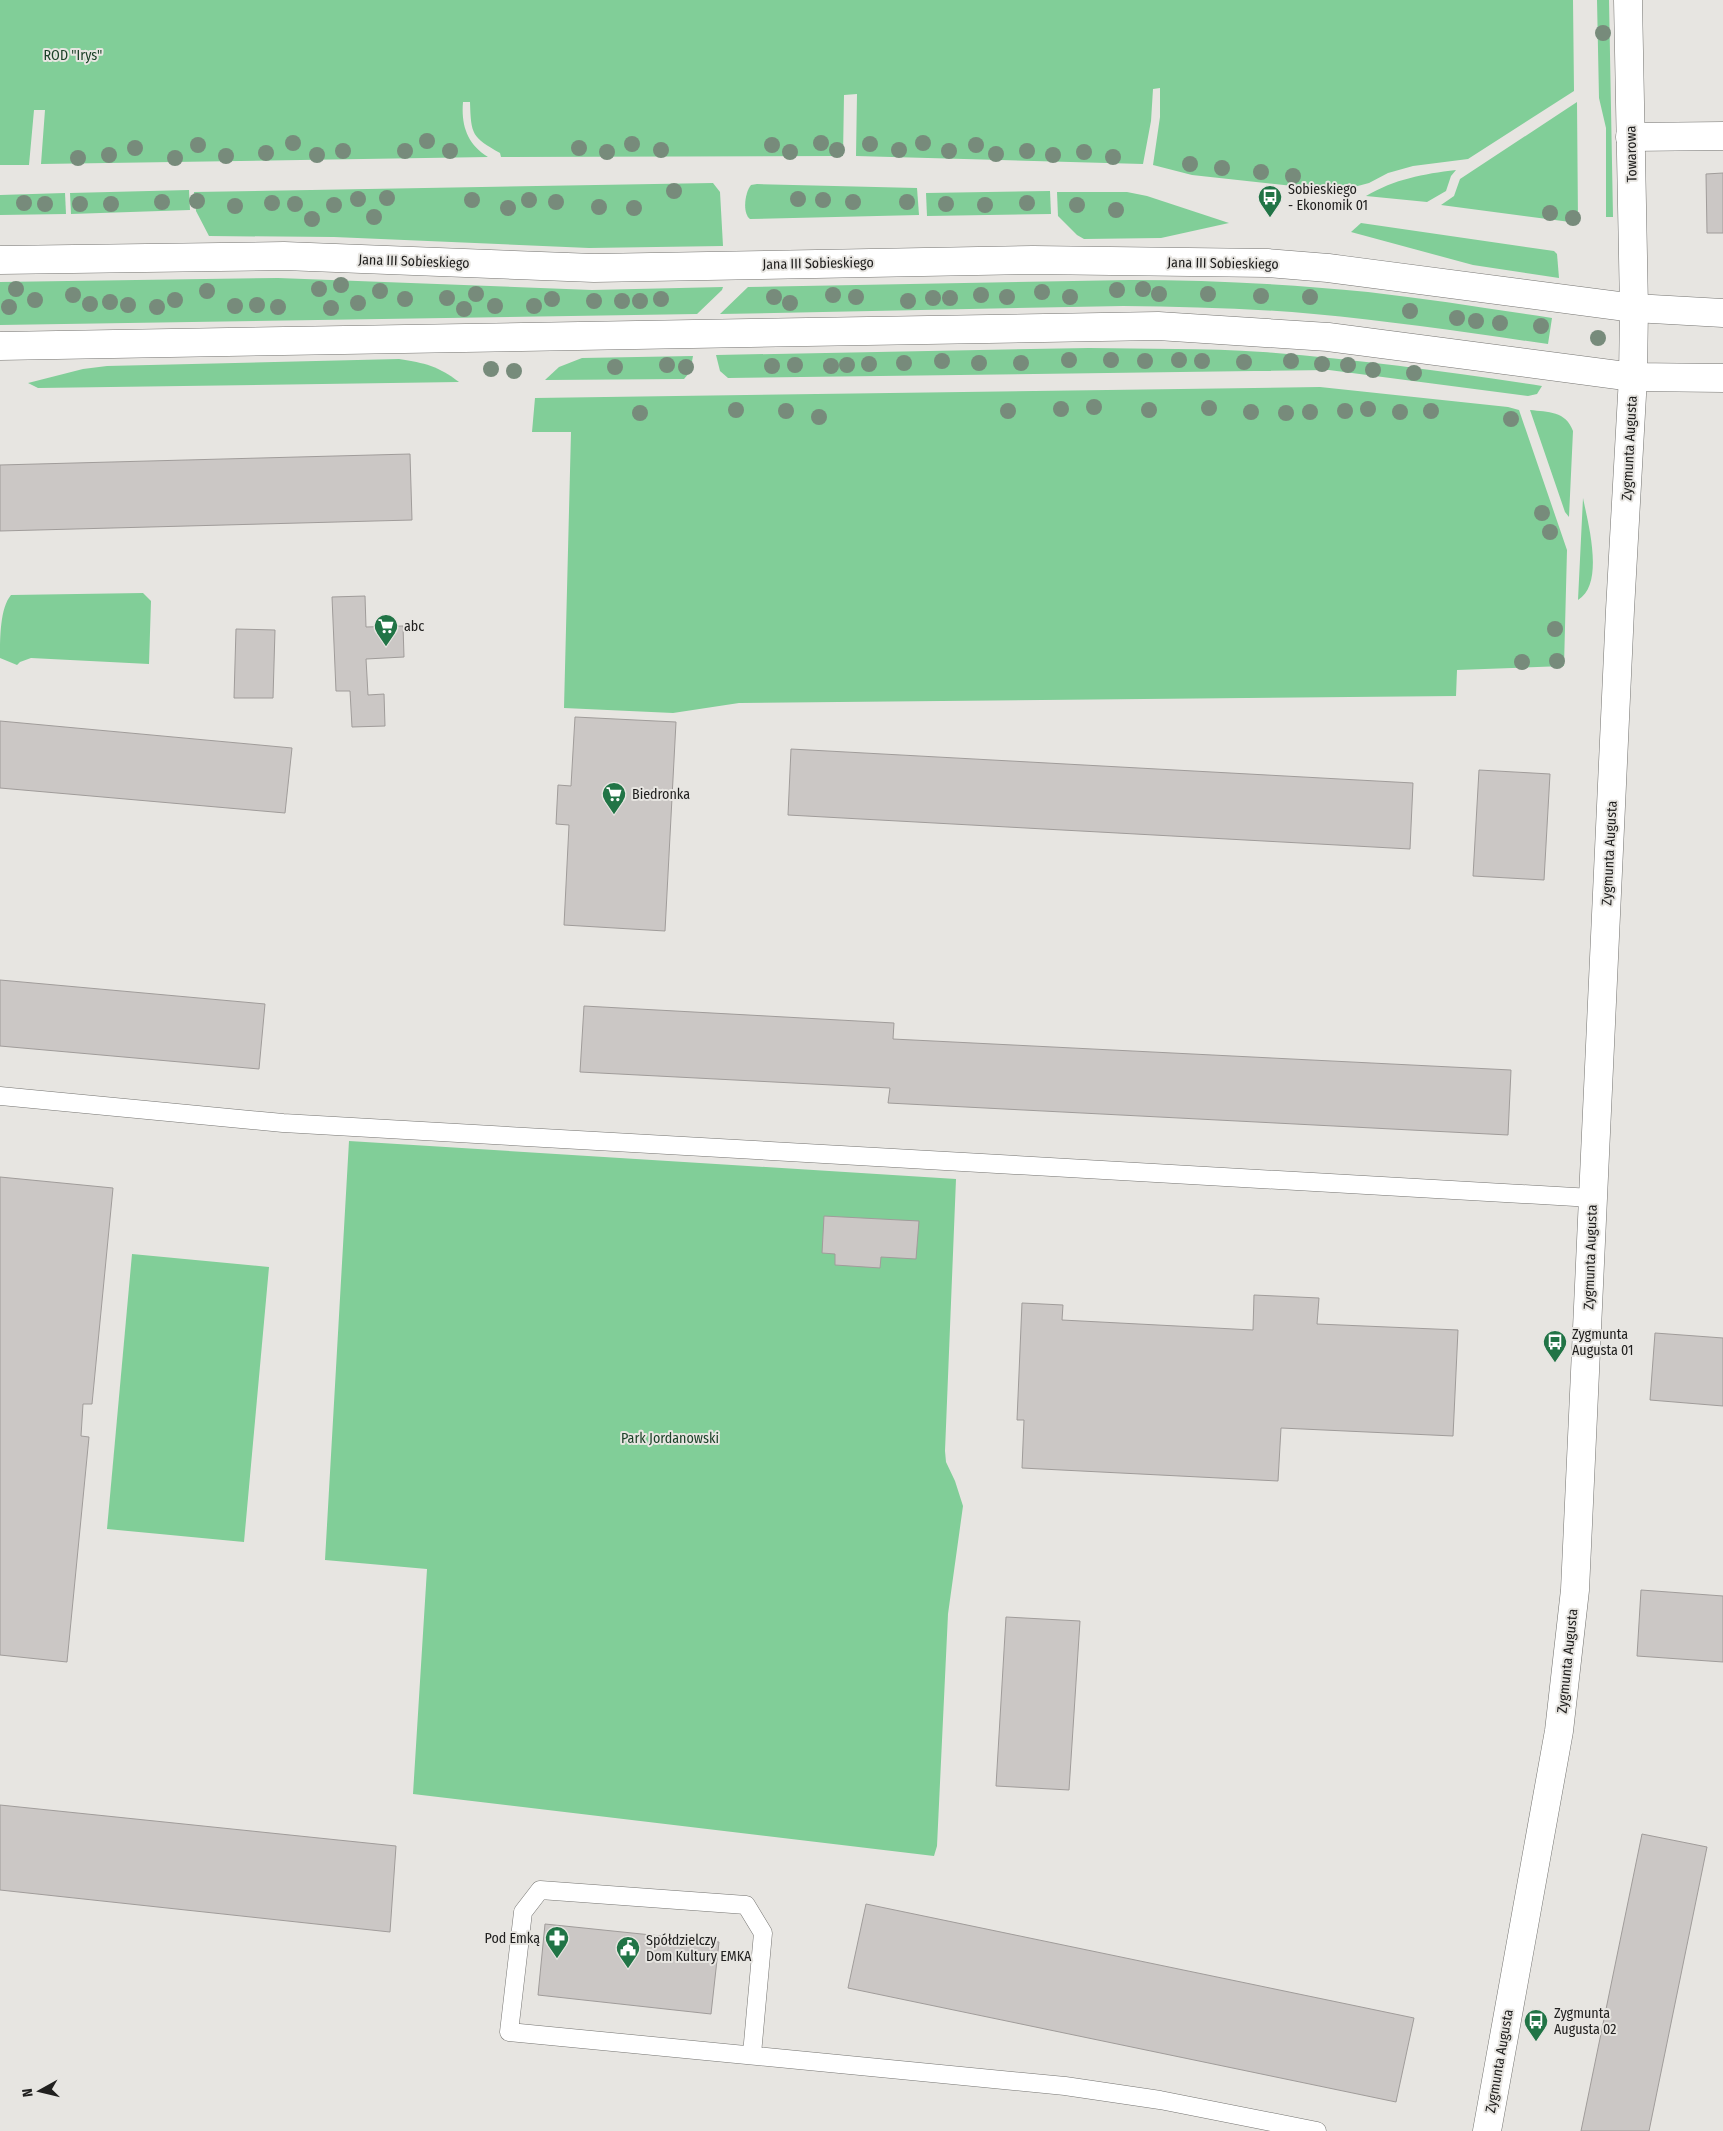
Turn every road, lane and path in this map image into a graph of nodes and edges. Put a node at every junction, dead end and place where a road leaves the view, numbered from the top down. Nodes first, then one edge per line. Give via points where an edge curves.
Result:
1 (1628, 0) edge
2 (1723, 136) edge
3 (1630, 137) junction
4 (0, 260) edge
5 (1634, 308) junction
6 (1723, 313) edge
7 (0, 346) edge
8 (1633, 377) junction
9 (1723, 378) edge
10 (0, 1096) edge
11 (1592, 1198) junction
12 (752, 2054) junction
13 (1317, 2131) edge
14 (1487, 2131) edge

1 - 3 street, Towarowa
2 - 3 street
3 - 5 street, Towarowa
4 - 5 street, Jana III Sobieskiego via 284,256 594,268 1034,260 1267,262
5 - 6 street, Jana III Sobieskiego
5 - 8 street
7 - 8 street via 1158,326 1328,337
8 - 9 street
8 - 11 street, Zygmunta Augusta
10 - 11 lane via 276,1122
11 - 14 street, Zygmunta Augusta via 1575,1590 1559,1731
12 - 12 lane via 509,2032 523,1912 540,1890 746,1905 763,1933
12 - 13 lane via 1074,2087 1160,2100

